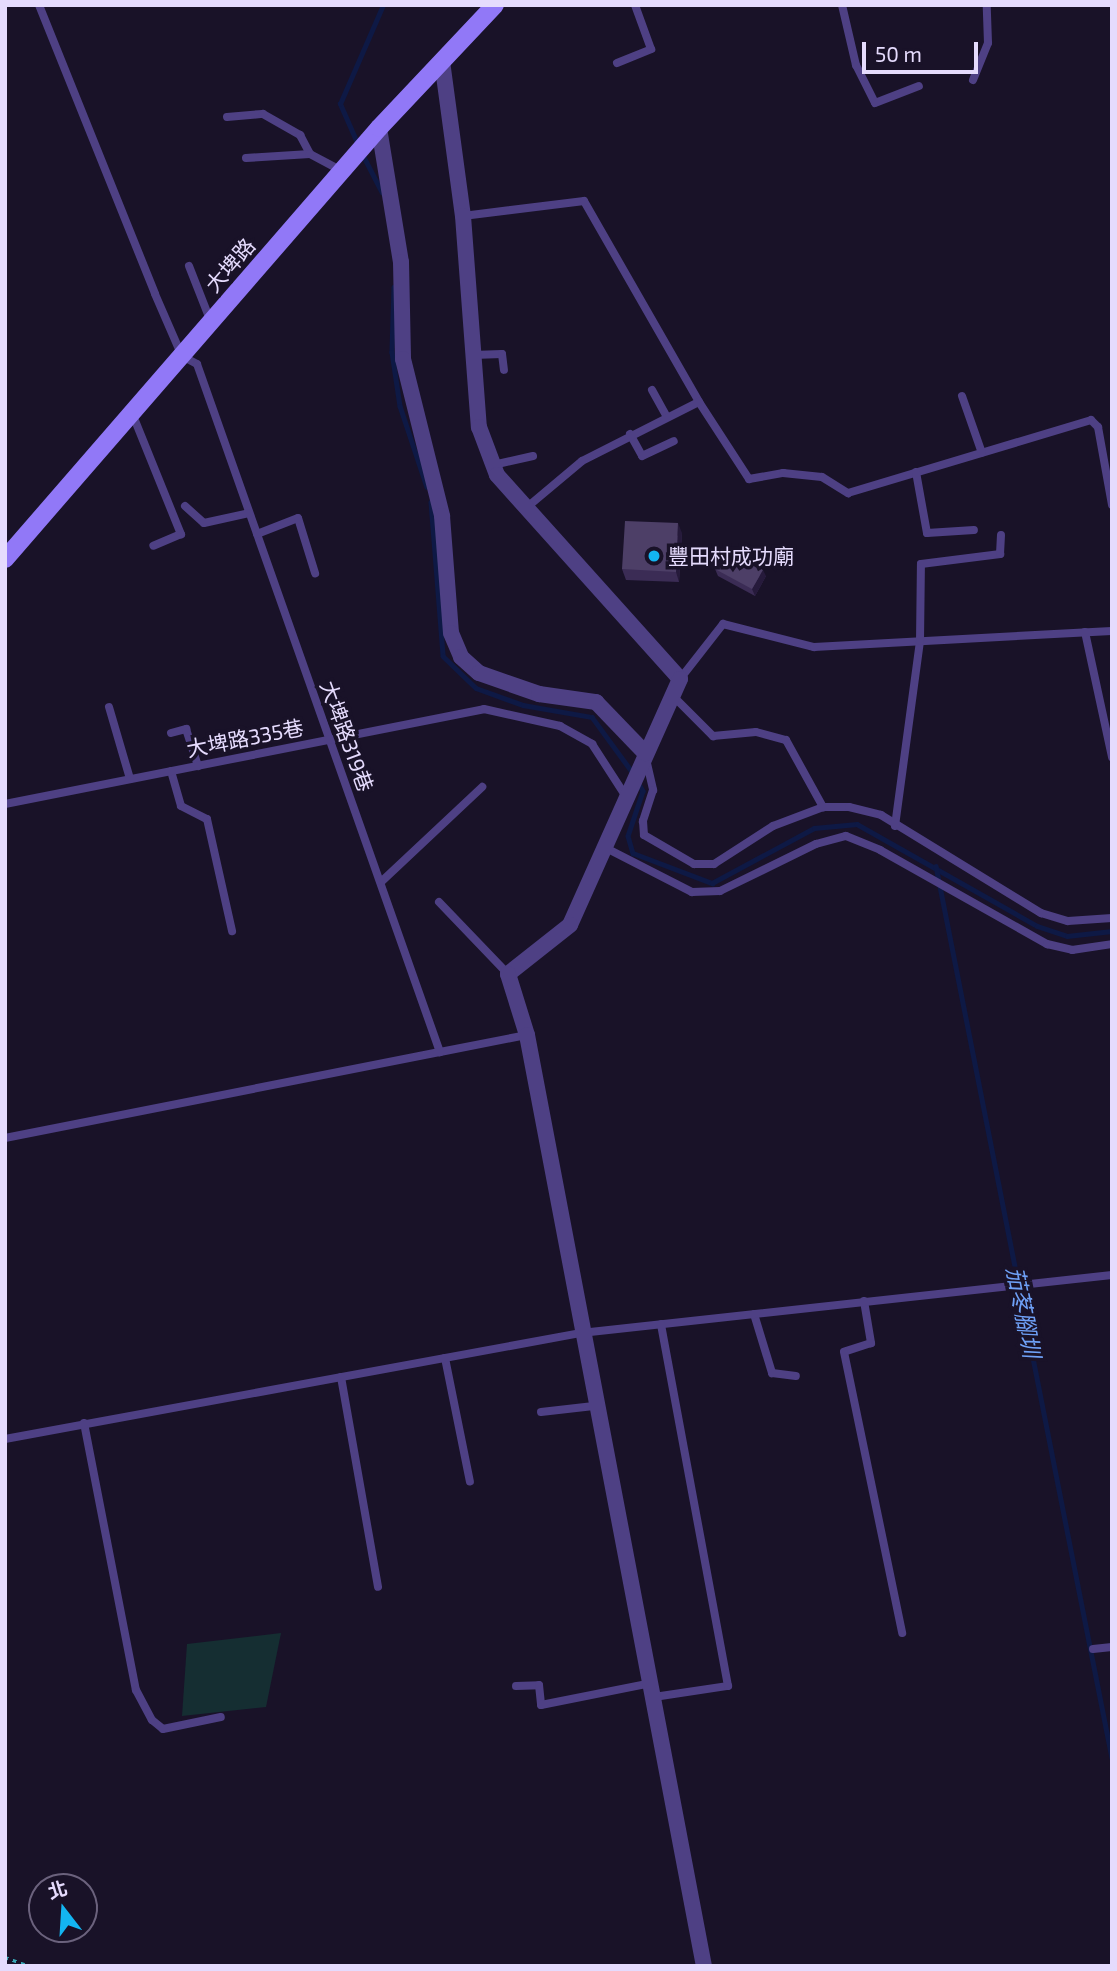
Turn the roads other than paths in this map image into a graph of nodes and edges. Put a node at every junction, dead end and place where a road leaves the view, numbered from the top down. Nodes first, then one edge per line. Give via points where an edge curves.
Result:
1 (39, 5) edge
2 (495, 5) edge
3 (635, 5) edge
4 (842, 5) edge
5 (987, 5) edge
6 (442, 61) junction
7 (617, 63) dead end
8 (973, 79) dead end
9 (919, 86) dead end
10 (227, 117) dead end
11 (379, 128) junction
12 (310, 154) junction
13 (246, 158) dead end
14 (342, 170) junction
15 (463, 216) junction
16 (189, 266) dead end
17 (211, 322) junction
18 (473, 355) junction
19 (182, 356) junction
20 (504, 370) dead end
21 (652, 390) dead end
22 (962, 397) dead end
23 (699, 402) junction
24 (132, 413) junction
25 (667, 417) junction
26 (630, 434) junction
27 (674, 441) dead end
28 (982, 453) junction
29 (533, 456) dead end
30 (493, 465) junction
31 (916, 472) junction
32 (1112, 505) edge
33 (186, 506) dead end
34 (526, 508) junction
35 (249, 513) junction
36 (974, 530) dead end
37 (257, 534) junction
38 (1001, 535) dead end
39 (153, 546) dead end
40 (5, 559) edge
41 (315, 573) dead end
42 (1112, 631) edge
43 (1085, 632) junction
44 (920, 641) junction
45 (680, 679) junction
46 (673, 696) junction
47 (108, 707) dead end
48 (171, 733) dead end
49 (329, 740) junction
50 (645, 753) junction
51 (1112, 757) edge
52 (198, 766) junction
53 (171, 771) junction
54 (130, 779) junction
55 (482, 788) dead end
56 (625, 795) junction
57 (5, 804) edge
58 (823, 807) junction
59 (895, 826) junction
60 (604, 847) junction
61 (381, 882) junction
62 (439, 902) dead end
63 (1112, 918) edge
64 (232, 931) dead end
65 (1112, 944) edge
66 (508, 974) junction
67 (527, 1035) junction
68 (440, 1052) junction
69 (5, 1138) edge
70 (1112, 1275) edge
71 (864, 1301) junction
72 (754, 1314) junction
73 (661, 1324) junction
74 (581, 1334) junction
75 (445, 1358) junction
76 (796, 1376) dead end
77 (341, 1377) junction
78 (594, 1406) junction
79 (541, 1412) dead end
80 (84, 1423) junction
81 (5, 1439) edge
82 (470, 1482) dead end
83 (378, 1587) dead end
84 (902, 1633) dead end
85 (1112, 1647) edge
86 (1093, 1649) dead end
87 (516, 1686) dead end
88 (652, 1690) junction
89 (221, 1717) dead end
90 (704, 1966) edge

1 - 19 lane, 大埤路319巷
2 - 6 main road, 大埤路
3 - 7 lane via 651,50
4 - 9 lane via 856,65 875,103
5 - 8 lane via 988,43
6 - 11 main road, 大埤路
6 - 15 street
10 - 12 lane via 263,114 300,135
11 - 14 main road, 大埤路
11 - 50 street via 401,262 403,359 442,516 451,633 461,657 480,673 539,694 596,702
12 - 13 lane
12 - 14 lane
14 - 17 main road, 大埤路
15 - 18 street
15 - 23 lane via 584,201
16 - 17 lane
17 - 19 main road, 大埤路
18 - 20 lane via 502,354
18 - 30 street via 479,428
19 - 24 main road, 大埤路
19 - 35 lane, 大埤路319巷 via 197,364
21 - 25 lane
22 - 28 lane
23 - 25 lane
23 - 31 lane via 749,479 783,473 822,477 848,493
24 - 39 lane via 181,534
24 - 40 main road, 大埤路
25 - 26 lane
26 - 27 lane via 642,456
26 - 34 lane via 582,461
28 - 31 lane
28 - 32 lane via 1091,420 1098,426
29 - 30 lane
30 - 34 street
31 - 36 lane via 927,533
33 - 35 lane via 204,523
34 - 45 street
35 - 37 lane, 大埤路319巷
37 - 41 lane via 298,518
37 - 49 lane, 大埤路319巷
38 - 44 lane via 1000,554 921,564
42 - 43 lane
43 - 44 lane
43 - 51 lane
44 - 45 lane via 814,647 723,624
44 - 59 lane
45 - 46 street
46 - 50 street
46 - 58 lane via 713,736 756,732 786,740
47 - 54 lane
48 - 52 lane via 186,729
49 - 52 lane, 大埤路335巷
49 - 56 lane, 大埤路335巷 via 484,709 516,713 560,726 592,744
49 - 61 lane, 大埤路319巷
50 - 56 street
50 - 58 lane via 653,790 643,821 645,835 694,864 714,864 773,826
52 - 53 lane, 大埤路335巷
53 - 54 lane, 大埤路335巷
53 - 64 lane via 181,806 207,819
54 - 57 lane, 大埤路335巷
55 - 61 lane
56 - 60 street
58 - 59 lane via 881,815
59 - 63 lane via 1041,913 1068,921
60 - 65 lane via 692,892 720,891 816,844 846,836 880,850 1046,944 1072,950
60 - 66 street via 570,925
61 - 68 lane, 大埤路319巷
62 - 66 lane
66 - 67 street
67 - 68 lane
67 - 74 street
68 - 69 lane
70 - 71 lane
71 - 72 lane
71 - 84 lane via 871,1343 844,1352
72 - 73 lane
72 - 76 lane via 772,1373
73 - 74 lane
73 - 88 lane via 728,1686
74 - 75 lane
74 - 78 street
75 - 77 lane
75 - 82 lane
77 - 80 lane
77 - 83 lane
78 - 79 lane
78 - 88 street
80 - 81 lane
80 - 89 lane via 136,1690 152,1720 163,1729
85 - 86 lane
87 - 88 lane via 539,1685 541,1705
88 - 90 street

